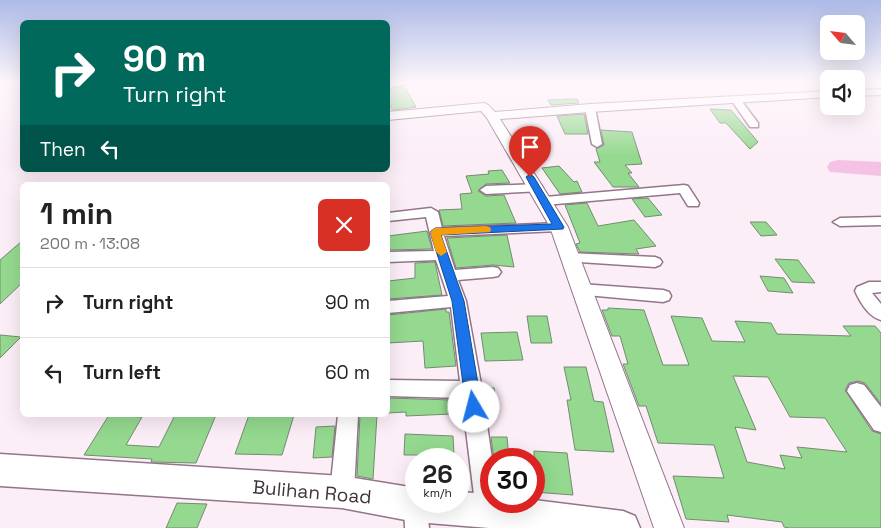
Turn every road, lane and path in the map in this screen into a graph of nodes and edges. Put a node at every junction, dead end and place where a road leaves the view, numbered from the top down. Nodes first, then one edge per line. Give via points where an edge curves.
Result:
1 (619, 107) edge
2 (741, 107) edge
3 (590, 108) junction
4 (390, 116) edge
5 (492, 116) junction
6 (754, 125) dead end
7 (597, 144) dead end
8 (486, 190) dead end
9 (541, 194) junction
10 (693, 203) dead end
11 (390, 217) edge
12 (840, 222) dead end
13 (880, 222) edge
14 (559, 227) junction
15 (435, 232) junction
16 (442, 254) junction
17 (390, 257) edge
18 (570, 258) junction
19 (655, 262) dead end
20 (494, 272) dead end
21 (450, 275) junction
22 (881, 287) edge
23 (581, 290) junction
24 (663, 296) dead end
25 (458, 301) junction
26 (390, 307) edge
27 (881, 314) edge
28 (390, 388) edge
29 (472, 390) junction
30 (857, 391) dead end
31 (348, 417) edge
32 (881, 423) edge
33 (480, 450) edge
34 (0, 470) edge
35 (342, 492) junction
36 (480, 512) edge
37 (504, 513) edge
38 (416, 516) edge
39 (623, 528) edge
40 (669, 528) edge

1 - 3 street
2 - 6 street
3 - 5 street
3 - 7 street
4 - 5 street via 484,108
5 - 9 street
8 - 9 street
9 - 10 street via 684,189
9 - 14 street
11 - 15 street via 431,212
12 - 13 street
14 - 15 street
14 - 18 street
15 - 16 street
16 - 17 street
16 - 21 street
18 - 19 street
18 - 23 street
20 - 21 street
21 - 25 street
22 - 27 street via 863,291
23 - 24 street
23 - 40 street
25 - 26 street
25 - 29 street
28 - 29 street
29 - 33 street
30 - 32 street
31 - 35 street
34 - 35 main road, Bulihan Road
35 - 38 main road, Bulihan Road
36 - 38 main road, Bulihan Road
37 - 39 main road, Bulihan Road

